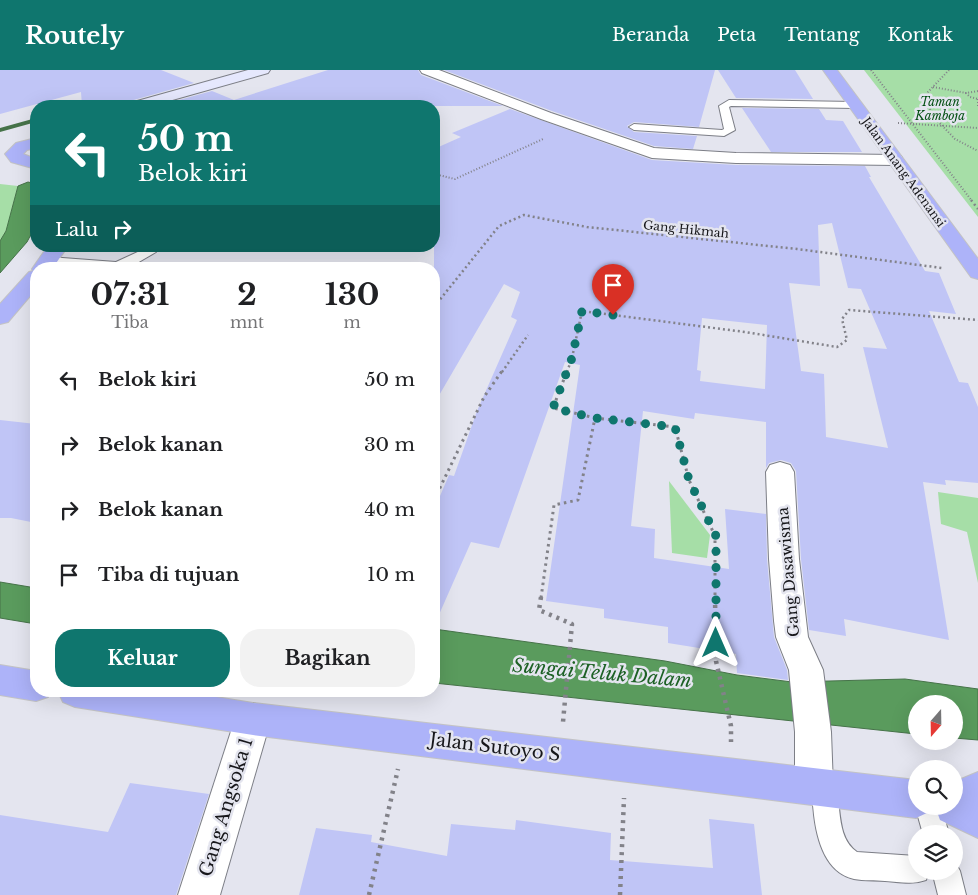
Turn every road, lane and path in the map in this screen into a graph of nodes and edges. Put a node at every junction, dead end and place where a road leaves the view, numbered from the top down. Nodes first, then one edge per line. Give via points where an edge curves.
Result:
1 (263, 70) edge
2 (427, 70) edge
3 (830, 70) edge
4 (871, 70) edge
5 (950, 70) edge
6 (932, 87) junction
7 (978, 91) edge
8 (966, 93) junction
9 (978, 99) edge
10 (156, 100) edge
11 (855, 105) junction
12 (978, 106) edge
13 (868, 123) junction
14 (912, 124) junction
15 (573, 125) junction
16 (942, 126) junction
17 (634, 127) dead end
18 (978, 128) edge
19 (0, 146) edge
20 (30, 151) edge
21 (978, 151) edge
22 (30, 152) edge
23 (895, 160) junction
24 (0, 161) edge
25 (440, 175) edge
26 (978, 209) edge
27 (148, 252) edge
28 (129, 262) edge
29 (978, 273) edge
30 (30, 282) edge
31 (440, 300) edge
32 (0, 317) edge
33 (978, 320) edge
34 (528, 335) dead end
35 (595, 418) junction
36 (780, 472) dead end
37 (440, 488) edge
38 (0, 680) edge
39 (30, 685) edge
40 (112, 697) edge
41 (564, 705) dead end
42 (252, 720) junction
43 (731, 726) dead end
44 (405, 737) junction
45 (625, 763) junction
46 (819, 787) junction
47 (978, 791) edge
48 (963, 797) edge
49 (908, 798) edge
50 (963, 811) edge
51 (978, 819) edge
52 (908, 869) edge
53 (199, 895) edge
54 (370, 895) edge
55 (620, 895) edge

1 - 10 street
2 - 15 street
3 - 11 highway, Jalan Anang Adenansi
4 - 14 path
5 - 6 path
6 - 8 path
6 - 16 path via 927,93 931,114
7 - 8 path
8 - 9 path
9 - 12 path
11 - 13 highway, Jalan Anang Adenansi
11 - 17 lane via 727,104 724,106 730,129 724,133
13 - 14 path
13 - 23 highway, Jalan Anang Adenansi
14 - 16 path
14 - 26 path
15 - 23 street via 642,150 668,155
15 - 25 path via 455,179
16 - 18 path
16 - 21 path
19 - 20 highway
22 - 24 highway
23 - 29 highway, Jalan Anang Adenansi
27 - 28 lane
29 - 31 path, Gang Hikmah via 797,249 587,227 524,215 499,226
30 - 32 highway
33 - 35 path via 849,310 842,319 846,340 837,347 582,311 572,358 553,408
34 - 37 path via 484,397
35 - 41 path via 578,500 554,505 539,610 572,624
35 - 43 path via 675,427 689,480 716,536 716,661
36 - 46 street, Gang Dasawisma via 790,621 792,637 806,670
38 - 39 highway
40 - 42 highway, Jalan Sutoyo S
42 - 44 highway, Jalan Sutoyo S
42 - 53 street, Gang Angsoka 1
44 - 45 highway, Jalan Sutoyo S
44 - 54 path
45 - 46 highway, Jalan Sutoyo S
45 - 55 path
46 - 49 highway, Jalan Sutoyo S
46 - 52 lane via 833,844 845,862
47 - 48 highway
50 - 51 highway

